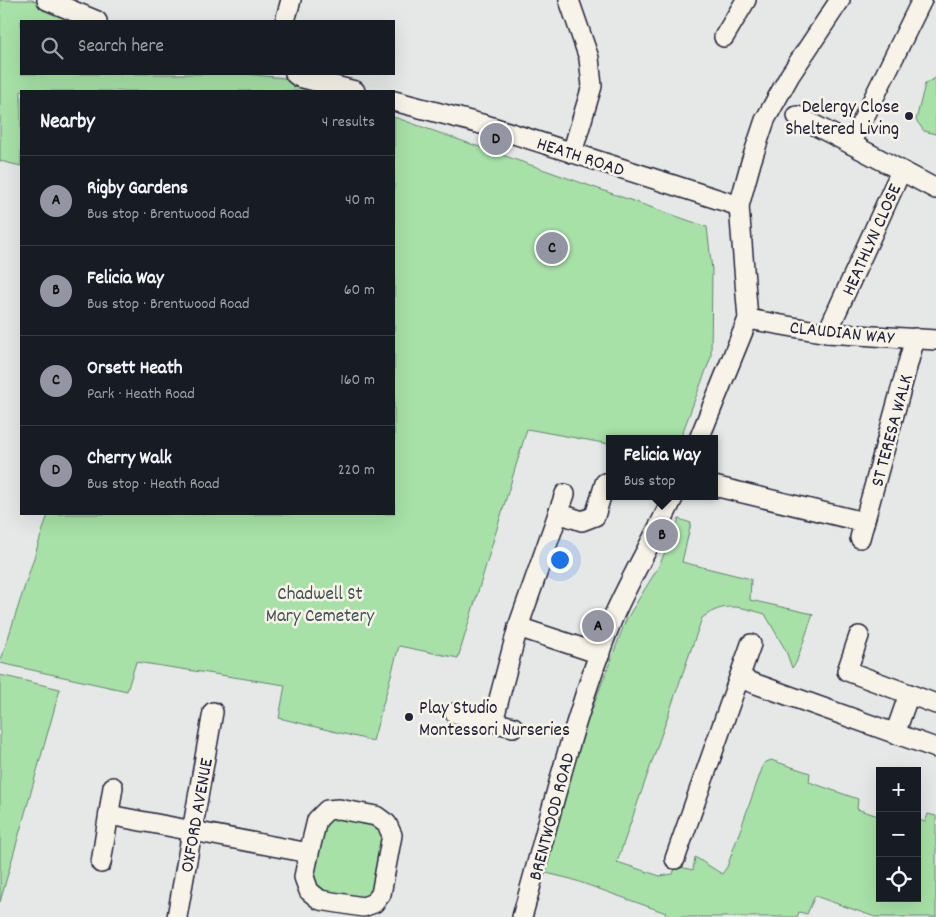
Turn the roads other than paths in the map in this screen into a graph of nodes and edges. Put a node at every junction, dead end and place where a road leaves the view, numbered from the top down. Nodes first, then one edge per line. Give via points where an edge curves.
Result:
1 (46, 0) edge
2 (291, 0) edge
3 (569, 0) edge
4 (746, 0) edge
5 (840, 0) edge
6 (922, 0) edge
7 (95, 20) edge
8 (285, 20) edge
9 (724, 37) dead end
10 (296, 75) edge
11 (351, 90) edge
12 (395, 101) edge
13 (798, 116) dead end
14 (851, 144) junction
15 (572, 152) junction
16 (901, 171) junction
17 (936, 189) edge
18 (739, 206) junction
19 (748, 320) junction
20 (827, 334) junction
21 (915, 338) junction
22 (936, 340) edge
23 (701, 435) edge
24 (606, 483) dead end
25 (718, 487) edge
26 (565, 494) dead end
27 (672, 500) edge
28 (558, 514) junction
29 (518, 627) junction
30 (859, 636) dead end
31 (751, 644) dead end
32 (600, 654) junction
33 (739, 678) junction
34 (908, 694) junction
35 (936, 704) edge
36 (213, 712) dead end
37 (455, 713) dead end
38 (493, 722) junction
39 (513, 727) dead end
40 (895, 734) junction
41 (936, 748) edge
42 (113, 786) dead end
43 (109, 815) junction
44 (192, 830) junction
45 (309, 853) junction
46 (675, 860) dead end
47 (102, 863) dead end
48 (177, 917) edge
49 (522, 917) edge

1 - 7 street
2 - 8 street
3 - 15 street via 589,58 592,86
4 - 9 street
5 - 18 street via 790,75 765,120
6 - 14 street
10 - 11 street
12 - 15 street, HEATH ROAD
13 - 14 street, HEATHLYN CLOSE
14 - 16 street, HEATHLYN CLOSE
15 - 18 street, HEATH ROAD
16 - 17 street, HEATHLYN CLOSE
16 - 20 street, HEATHLYN CLOSE
18 - 19 street
19 - 20 street, CLAUDIAN WAY
19 - 23 street
20 - 21 street, CLAUDIAN WAY
21 - 22 street, CLAUDIAN WAY
21 - 25 street, ST TERESA WALK via 862,530
24 - 28 street via 595,516 582,521
26 - 28 street
27 - 32 street, BRENTWOOD ROAD via 615,614
28 - 29 street
29 - 32 street
29 - 38 street
30 - 34 street via 847,671
31 - 33 street
32 - 49 street, BRENTWOOD ROAD via 574,727
33 - 40 street
33 - 46 street
34 - 35 street
34 - 40 street
36 - 44 street, OXFORD AVENUE
37 - 38 street
38 - 39 street
40 - 41 street
42 - 43 street
43 - 44 street
43 - 47 street
44 - 45 street
44 - 48 street, OXFORD AVENUE
45 - 45 street via 317,820 327,810 376,816 387,824 392,835 381,894 374,903 364,907 320,900 309,891 304,877

